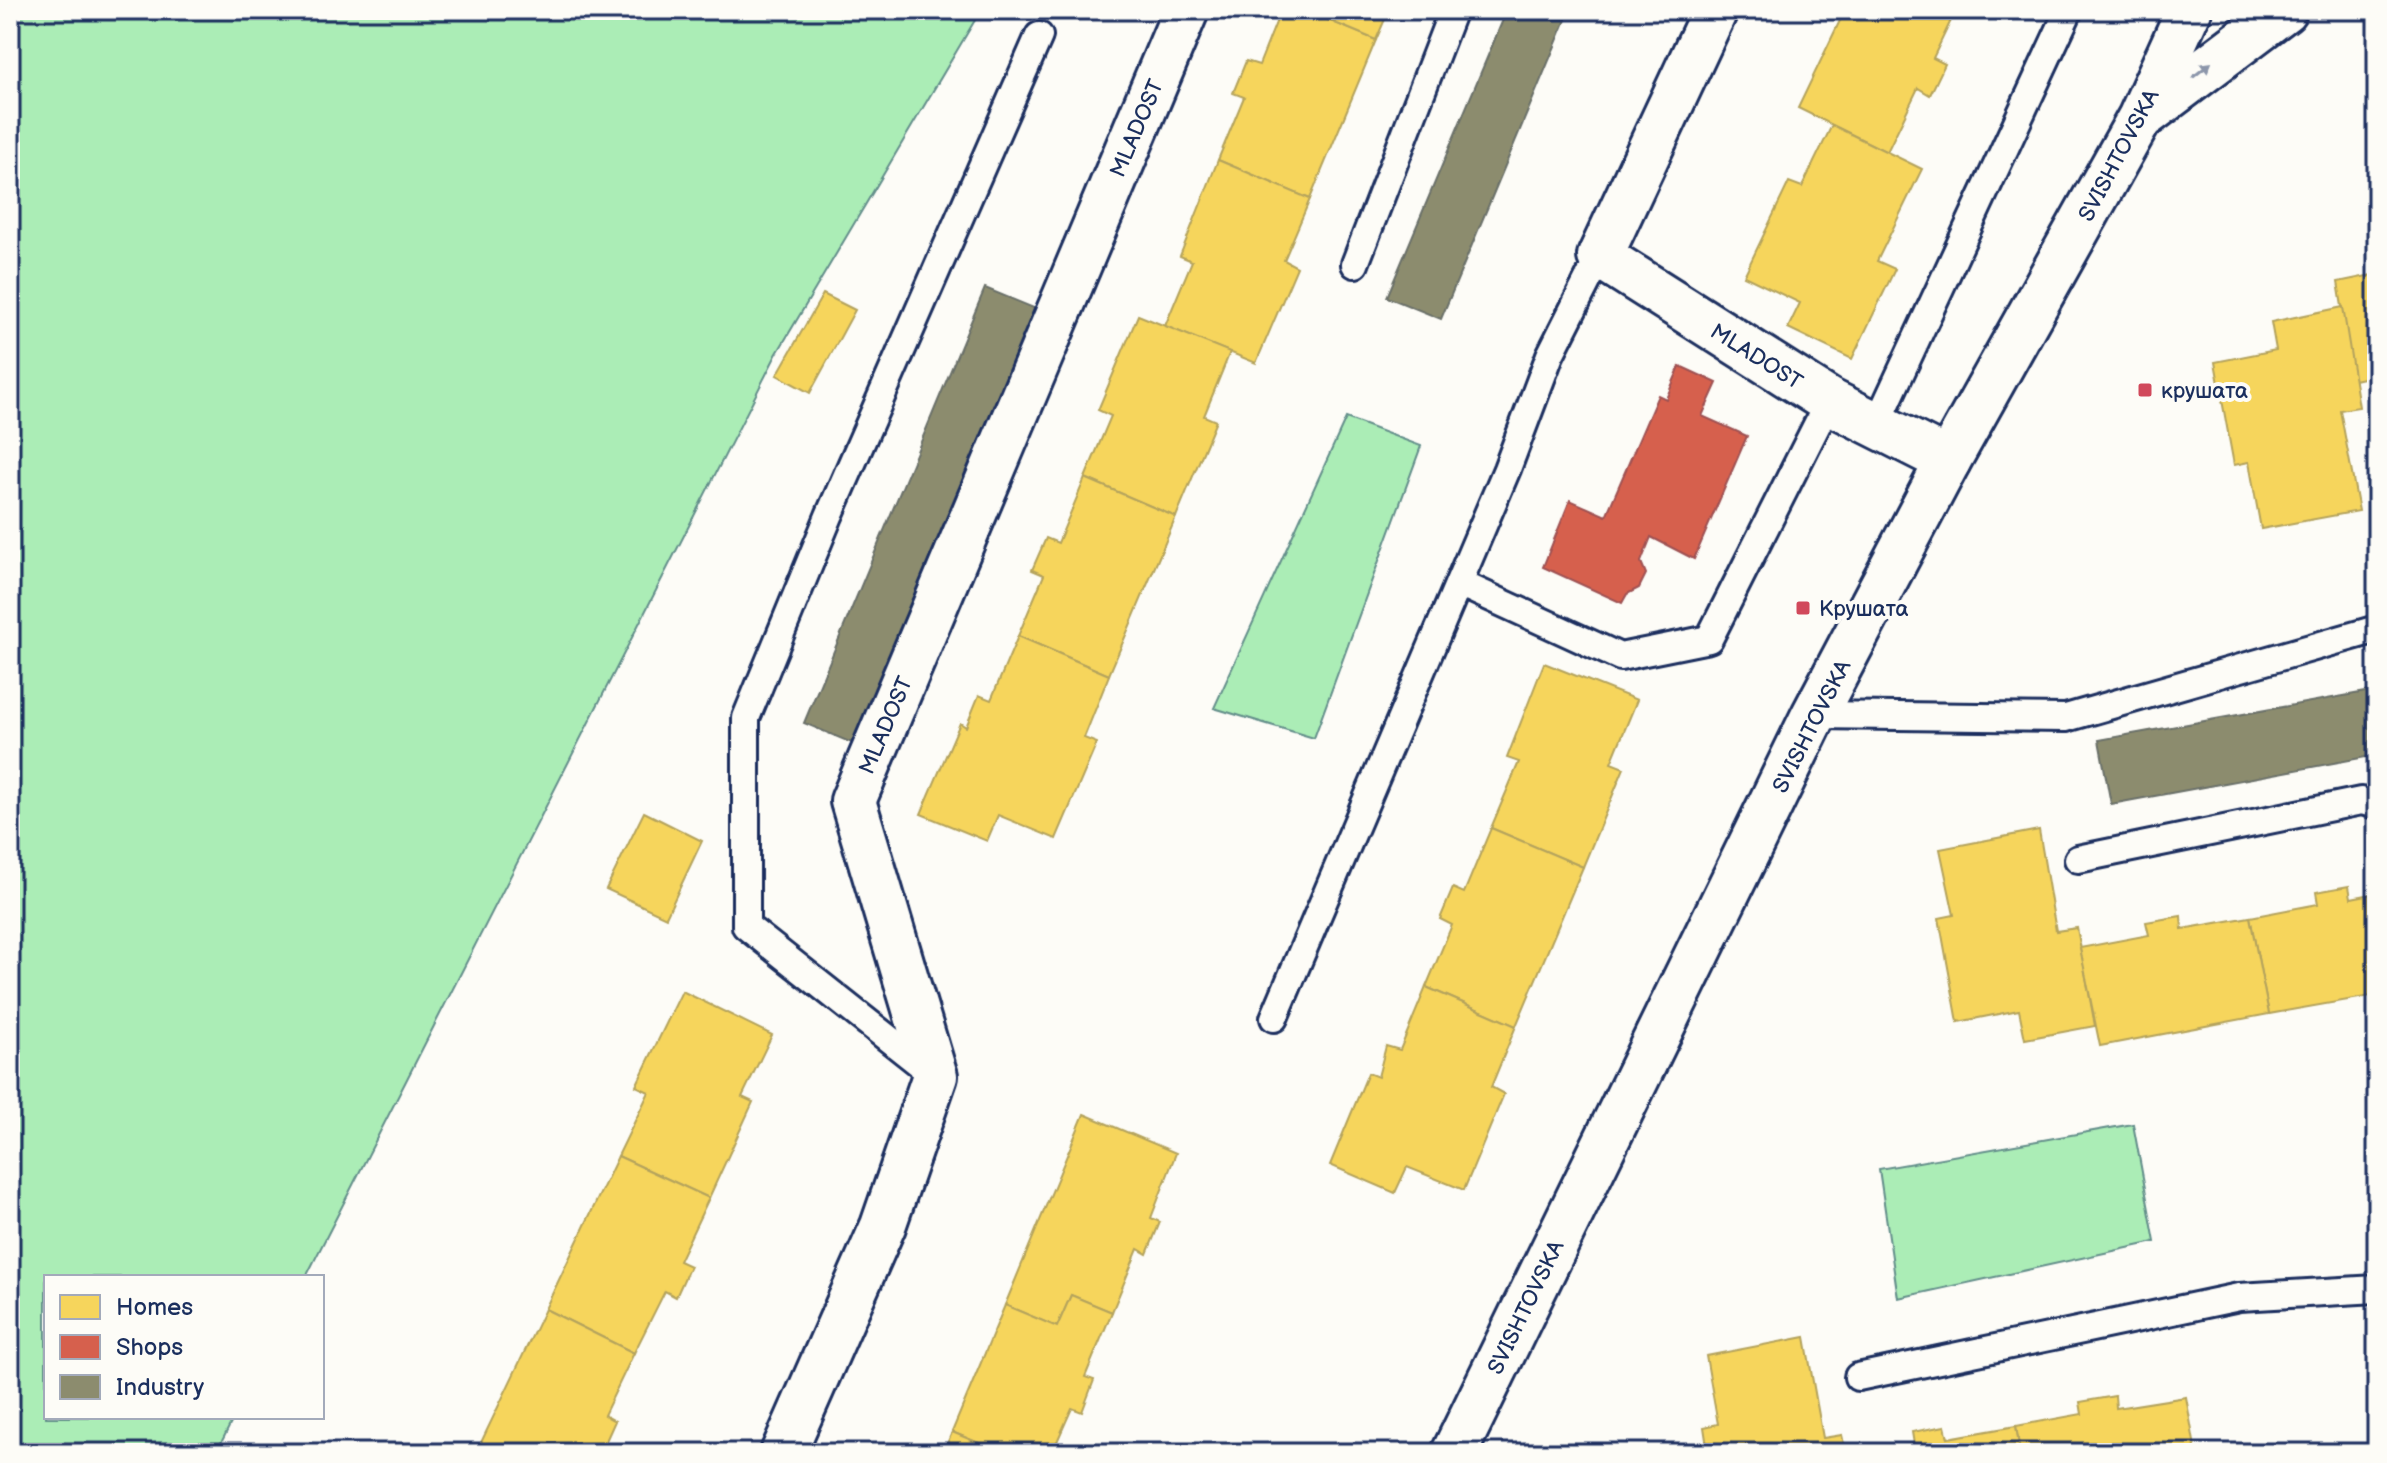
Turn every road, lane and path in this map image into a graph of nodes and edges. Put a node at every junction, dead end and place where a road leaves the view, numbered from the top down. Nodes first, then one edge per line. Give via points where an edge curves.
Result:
1 (1186, 10) edge
2 (1453, 10) edge
3 (1715, 10) edge
4 (2069, 10) edge
5 (2189, 10) edge
6 (2284, 10) edge
7 (1039, 36) dead end
8 (2140, 118) junction
9 (1600, 256) junction
10 (1355, 264) dead end
11 (1829, 401) junction
12 (1876, 426) junction
13 (1948, 461) junction
14 (1459, 583) junction
15 (2377, 629) edge
16 (1814, 715) junction
17 (2377, 805) edge
18 (2078, 859) dead end
19 (1274, 1018) dead end
20 (935, 1076) junction
21 (2377, 1289) edge
22 (1858, 1377) dead end
23 (783, 1453) edge
24 (1454, 1453) edge

1 - 20 street, MLADOST via 853,801
2 - 10 lane
3 - 9 street
4 - 12 lane
5 - 8 street, SVISHTOVSKA
8 -> 6 street
7 - 20 lane via 746,718 746,926
8 - 13 street, SVISHTOVSKA
9 - 11 street, MLADOST
9 - 14 lane via 1550,355
11 - 12 street, MLADOST
11 - 14 lane via 1709,639 1620,657
12 - 13 street, MLADOST
13 - 16 street, SVISHTOVSKA
14 - 19 lane
15 - 16 lane via 2066,718
16 - 24 street, SVISHTOVSKA
17 - 18 lane via 2361,801
20 - 23 street via 883,1226
21 - 22 lane via 2239,1297

